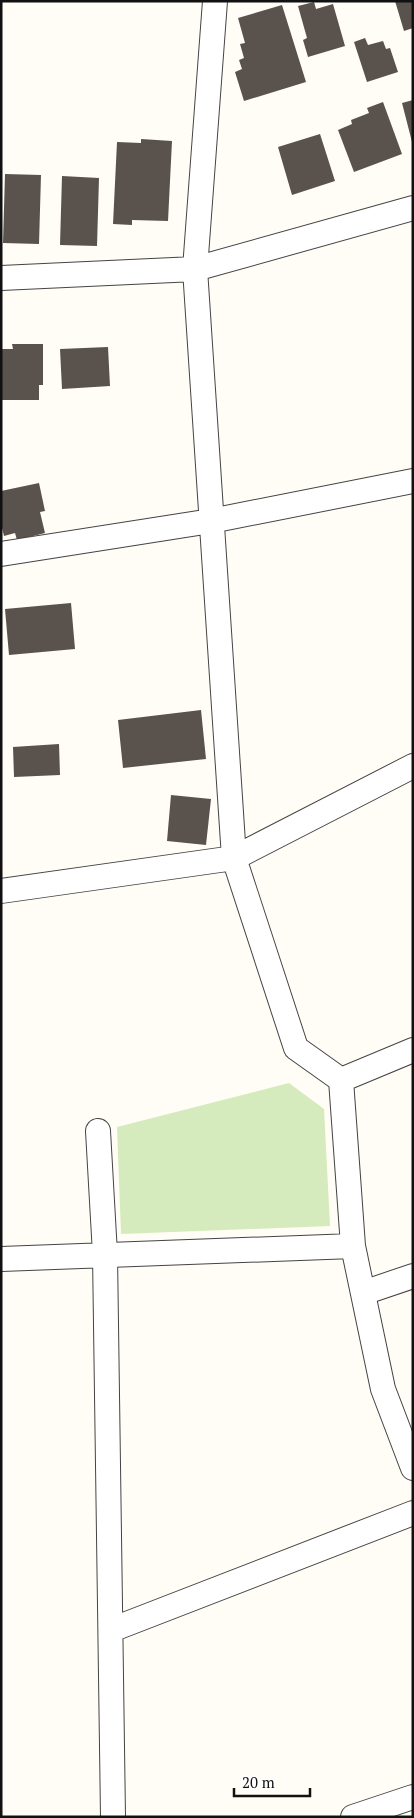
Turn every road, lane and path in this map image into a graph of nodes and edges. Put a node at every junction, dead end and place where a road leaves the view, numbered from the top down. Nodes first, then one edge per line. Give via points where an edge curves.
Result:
1 (214, 1) edge
2 (413, 208) edge
3 (195, 269) junction
4 (1, 278) edge
5 (413, 480) edge
6 (211, 521) junction
7 (1, 554) edge
8 (413, 766) edge
9 (234, 858) junction
10 (1, 892) edge
11 (413, 1050) edge
12 (341, 1080) junction
13 (98, 1131) dead end
14 (353, 1246) junction
15 (106, 1254) junction
16 (1, 1259) edge
17 (413, 1276) edge
18 (363, 1293) junction
19 (413, 1468) edge
20 (413, 1513) edge
21 (111, 1630) junction
22 (413, 1797) edge
23 (113, 1817) edge
24 (353, 1817) edge

1 - 3 street
2 - 3 street
3 - 4 street
3 - 6 street
5 - 6 street
6 - 7 street
6 - 9 street
8 - 9 street
9 - 10 street
9 - 12 street via 296,1048
11 - 12 street
12 - 14 street
13 - 15 street
14 - 15 street
14 - 18 street
15 - 16 street
15 - 21 street
17 - 18 street
18 - 19 street via 383,1389
20 - 21 street
21 - 23 street
22 - 24 street

